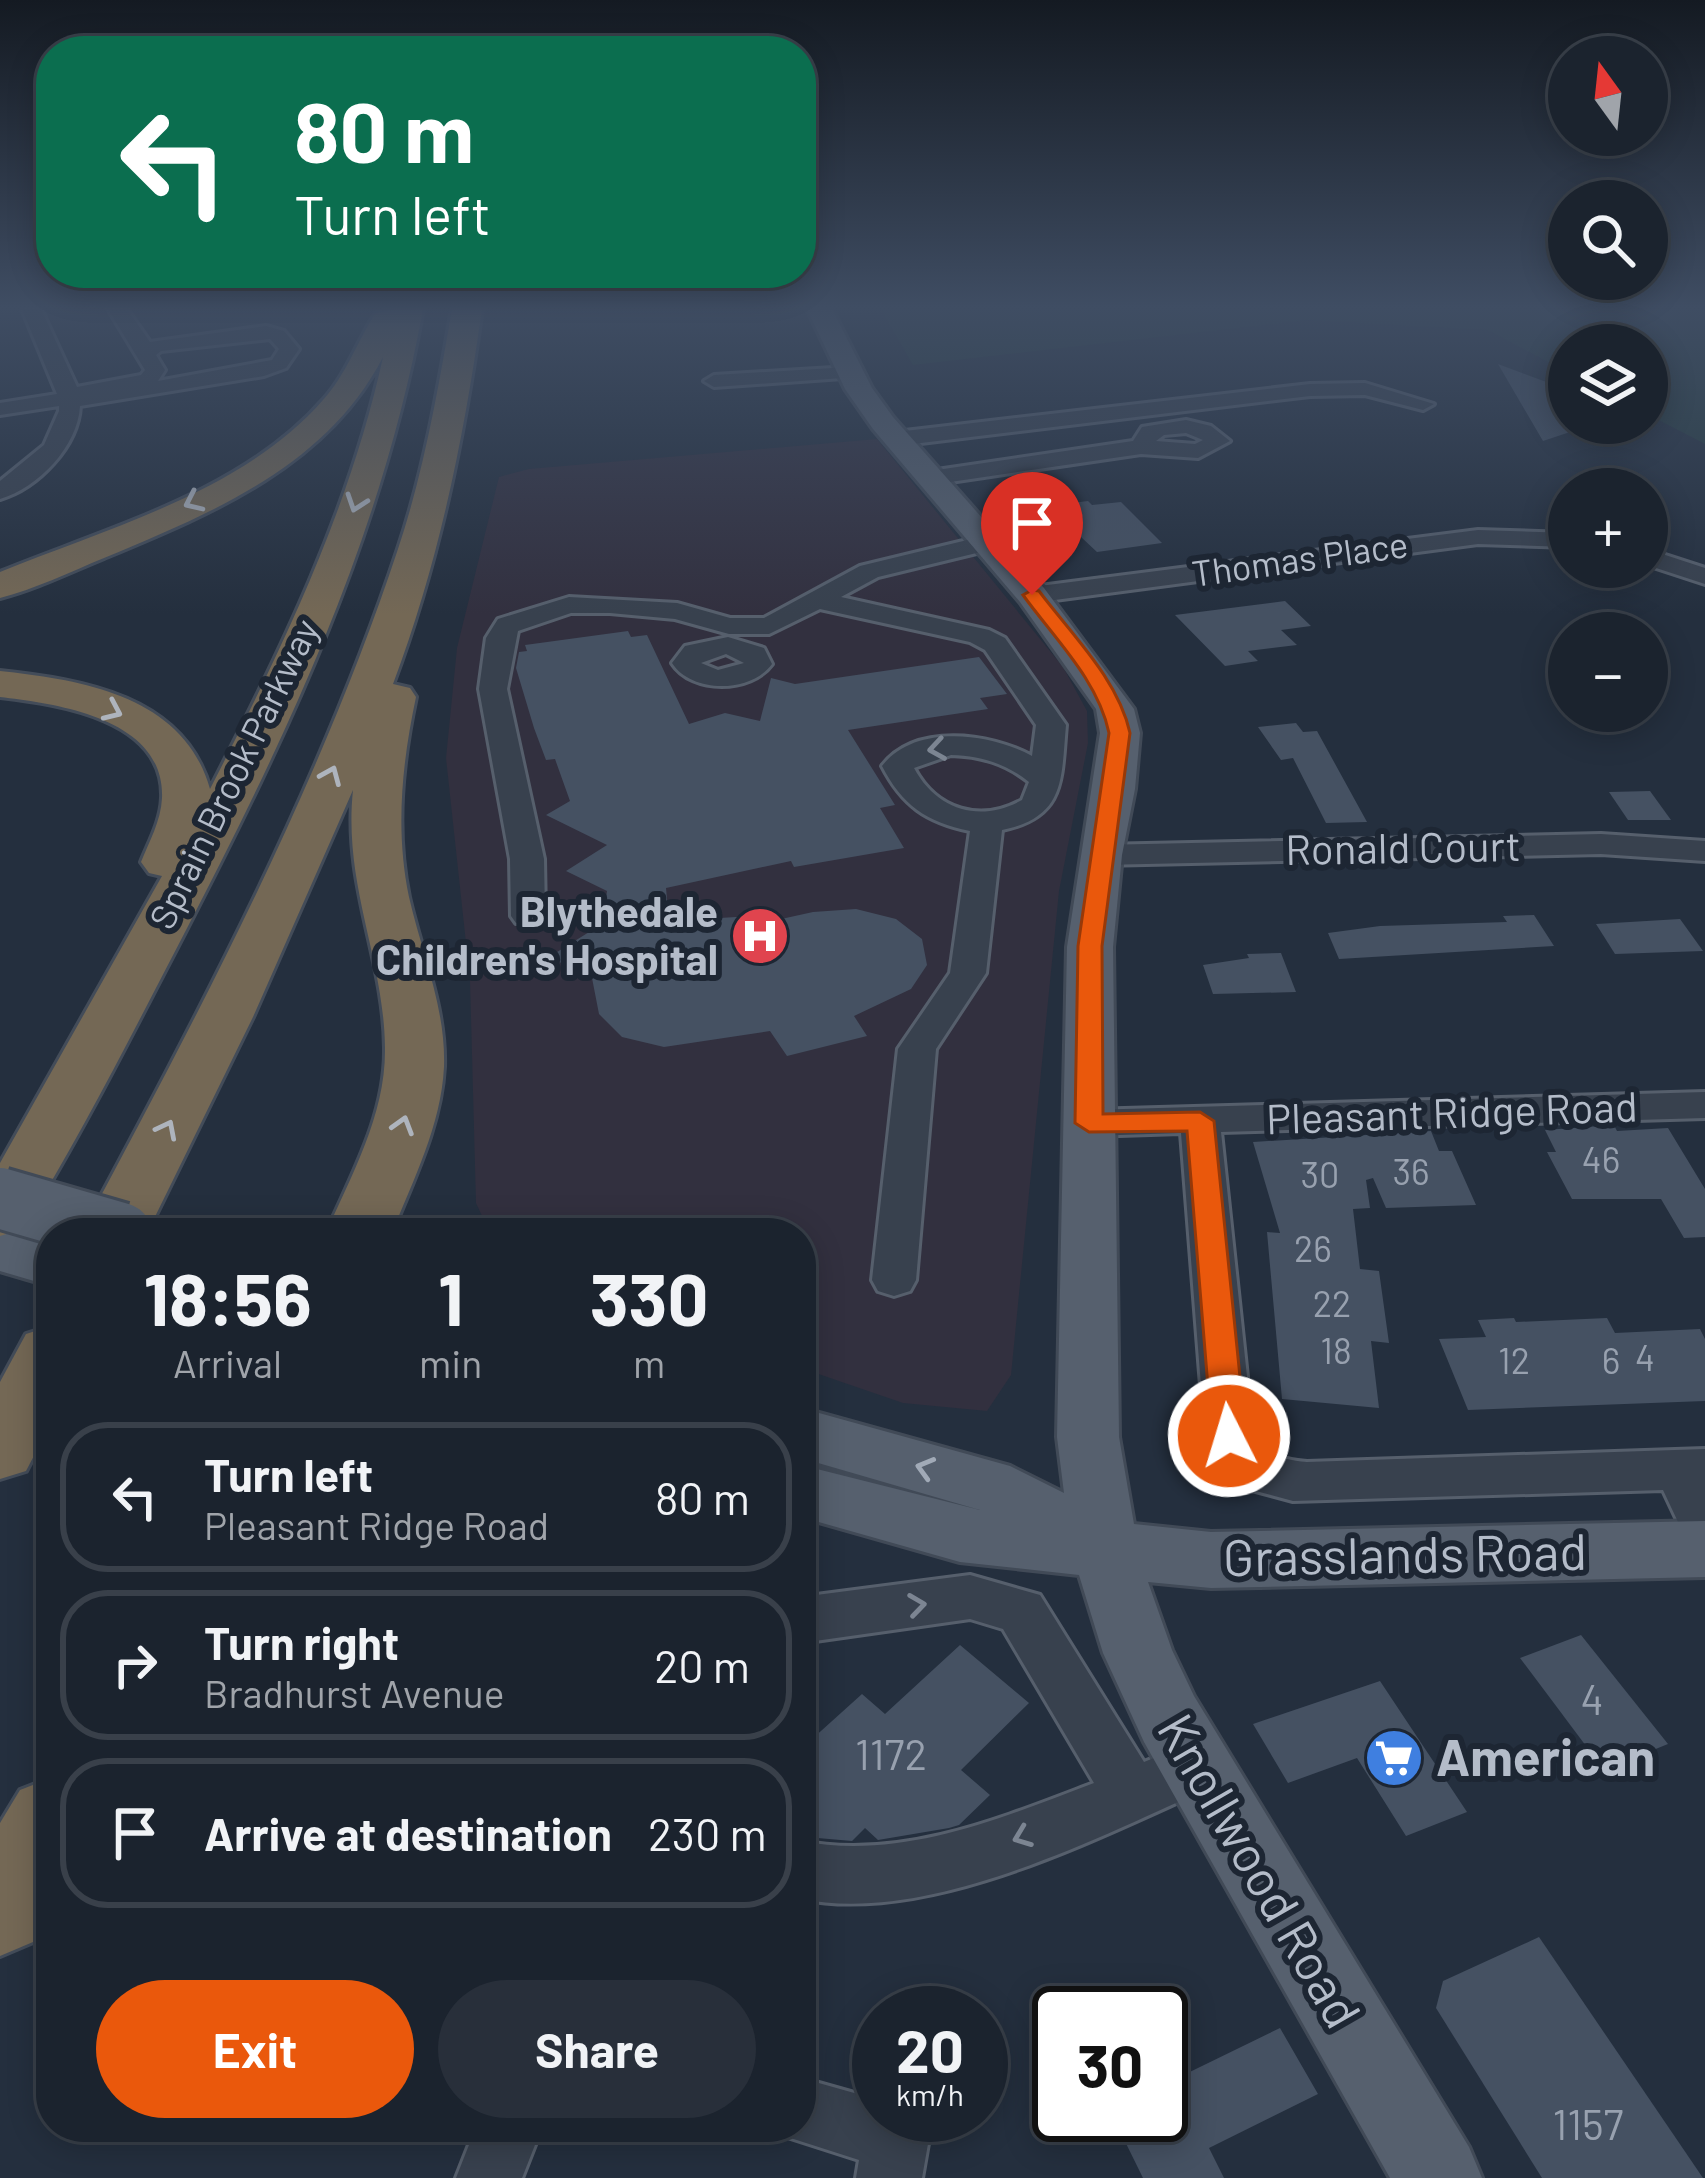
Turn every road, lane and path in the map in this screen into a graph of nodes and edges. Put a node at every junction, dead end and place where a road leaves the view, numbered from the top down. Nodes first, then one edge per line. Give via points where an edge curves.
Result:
1 (71, 411) edge
2 (328, 411) edge
3 (384, 411) edge
4 (451, 411) edge
5 (876, 411) edge
6 (1136, 411) edge
7 (896, 439) junction
8 (1141, 447) dead end
9 (930, 478) junction
10 (0, 492) edge
11 (430, 502) junction
12 (1548, 539) edge
13 (988, 543) junction
14 (1668, 564) edge
15 (1705, 576) edge
16 (0, 586) edge
17 (1032, 595) junction
18 (818, 601) junction
19 (769, 626) junction
20 (728, 645) dead end
21 (0, 684) edge
22 (1045, 780) junction
23 (987, 823) junction
24 (1705, 851) edge
25 (1100, 855) junction
26 (528, 916) dead end
27 (97, 1044) junction
28 (1705, 1105) edge
29 (1200, 1121) junction
30 (1089, 1123) junction
31 (0, 1198) edge
32 (0, 1213) edge
33 (67, 1218) edge
34 (124, 1218) edge
35 (366, 1218) edge
36 (0, 1251) edge
37 (36, 1262) edge
38 (894, 1280) dead end
39 (36, 1382) edge
40 (816, 1437) edge
41 (0, 1450) edge
42 (1691, 1469) edge
43 (816, 1495) edge
44 (1705, 1526) edge
45 (1705, 1549) edge
46 (1105, 1552) junction
47 (816, 1618) edge
48 (1164, 1781) junction
49 (36, 1846) edge
50 (816, 1877) edge
51 (0, 1910) edge
52 (816, 2115) edge
53 (503, 2142) edge
54 (489, 2178) edge
55 (890, 2178) edge
56 (1438, 2178) edge

1 - 10 street via 52,451
2 -> 16 highway via 297,442 191,504
3 -> 27 highway, Sprain Brook Parkway via 310,621 200,853
4 - 11 highway, Sprain Brook Parkway
5 - 7 main road, Knollwood Road
6 - 7 street
7 - 9 main road, Knollwood Road
8 - 9 street
9 - 13 main road, Knollwood Road
34 -> 11 highway, Sprain Brook Parkway via 290,872 371,678
35 -> 11 highway via 412,1089 411,1014 383,899 374,817
12 - 17 street, Thomas Place via 1478,537
13 - 17 main road, Knollwood Road
13 - 18 street via 869,572
14 - 15 street
17 - 25 main road, Knollwood Road via 1114,709 1120,733
18 - 19 street
18 - 22 street via 994,644 1051,725
19 - 20 street
19 - 26 street via 610,605 569,605 508,625 493,689 527,859
21 -> 27 highway via 124,714 170,748 184,776 181,824
22 - 23 street via 1036,805
22 -> 23 street via 1031,766 970,747 928,749 897,766 925,807 950,820
23 - 38 street via 968,974 929,1019 916,1049
24 - 25 street, Ronald Court via 1601,844
25 - 30 main road, Knollwood Road via 1090,946
27 - 32 highway, Sprain Brook Parkway
28 - 29 street, Pleasant Ridge Road
29 - 30 street, Pleasant Ridge Road
29 - 42 street via 1229,1436 1246,1466 1273,1480 1307,1482
30 - 46 main road, Knollwood Road via 1088,1437
31 - 33 main road, bridge
36 - 37 main road
39 - 41 highway
46 -> 40 main road, Grasslands Road via 1010,1492
42 - 44 street
43 - 46 main road, Grasslands Road via 960,1534
45 - 46 main road, Grasslands Road via 1211,1560
46 - 48 main road, Knollwood Road via 1138,1654
47 -> 48 street via 970,1598 1022,1611
48 -> 50 street via 964,1859
48 - 56 main road, Knollwood Road
49 - 51 highway
52 - 55 street via 896,2138
53 - 54 street

